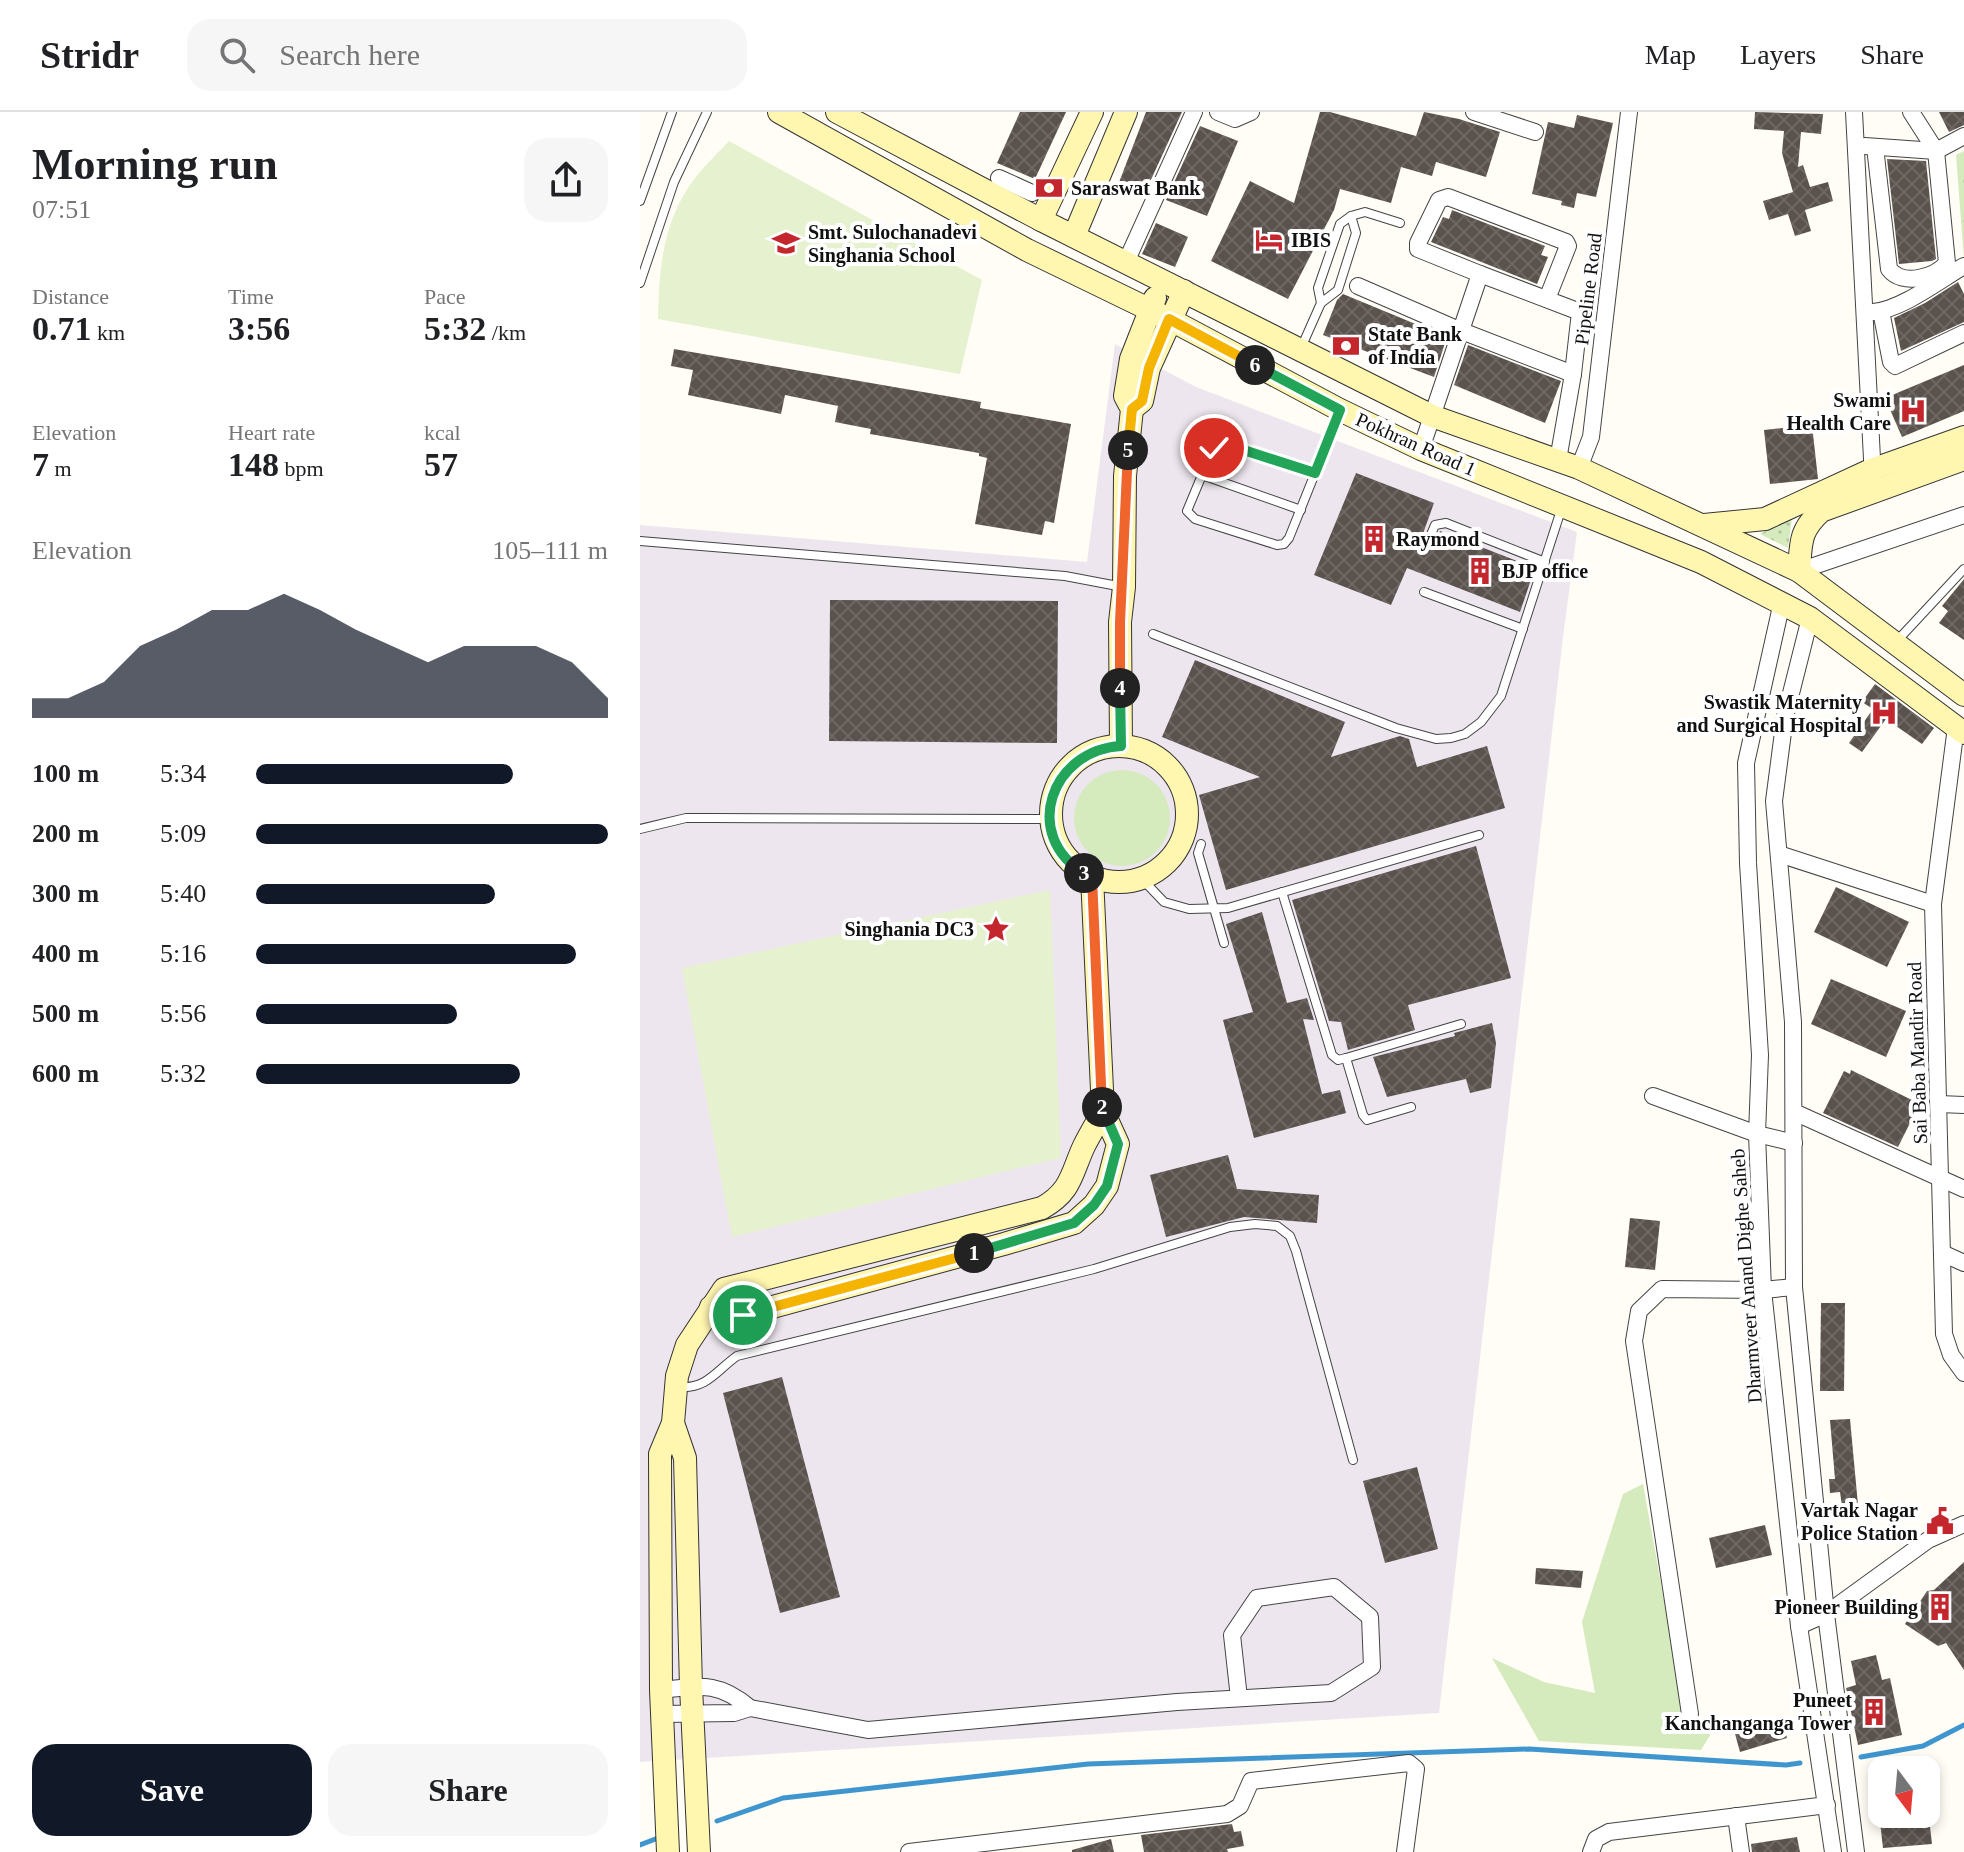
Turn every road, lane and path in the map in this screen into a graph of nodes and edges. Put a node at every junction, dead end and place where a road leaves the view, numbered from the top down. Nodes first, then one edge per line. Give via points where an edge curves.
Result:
1 (672, 112) edge
2 (707, 112) edge
3 (779, 112) edge
4 (837, 112) edge
5 (1092, 112) edge
6 (1126, 112) edge
7 (1194, 112) edge
8 (1218, 112) edge
9 (1251, 112) edge
10 (1474, 112) edge
11 (1629, 112) edge
12 (1854, 112) edge
13 (1911, 112) edge
14 (1494, 115) edge
15 (1535, 132) dead end
16 (1964, 136) edge
17 (1856, 145) junction
18 (1875, 147) junction
19 (905, 148) junction
20 (1936, 151) junction
21 (890, 174) junction
22 (998, 181) junction
23 (1032, 193) dead end
24 (640, 201) edge
25 (1351, 216) junction
26 (1041, 220) junction
27 (1400, 223) dead end
28 (1074, 236) junction
29 (1126, 262) junction
30 (1964, 266) edge
31 (1480, 274) junction
32 (1163, 280) junction
33 (640, 283) edge
34 (1358, 286) dead end
35 (1184, 291) junction
36 (1547, 299) junction
37 (1321, 303) junction
38 (1881, 311) junction
39 (1864, 313) junction
40 (1159, 315) junction
41 (1459, 330) junction
42 (1964, 333) edge
43 (1301, 348) junction
44 (1573, 374) junction
45 (1340, 410) junction
46 (1432, 416) junction
47 (1964, 437) edge
48 (1421, 449) junction
49 (1964, 459) edge
50 (1574, 467) junction
51 (1315, 473) junction
52 (1202, 475) junction
53 (1874, 481) junction
54 (1301, 510) junction
55 (1573, 510) junction
56 (1964, 515) edge
57 (1703, 525) junction
58 (640, 541) edge
59 (1427, 544) dead end
60 (1545, 562) junction
61 (1964, 569) edge
62 (1799, 571) junction
63 (1124, 587) junction
64 (1424, 592) dead end
65 (1782, 602) junction
66 (1810, 618) junction
67 (1523, 629) junction
68 (1153, 634) dead end
69 (1894, 643) junction
70 (1964, 695) edge
71 (1960, 730) edge
72 (1121, 746) junction
73 (1050, 819) junction
74 (640, 829) edge
75 (1479, 835) dead end
76 (1201, 844) dead end
77 (1779, 854) junction
78 (1092, 877) junction
79 (1142, 879) junction
80 (1282, 892) junction
81 (1933, 904) junction
82 (1214, 909) junction
83 (1224, 943) dead end
84 (1461, 1024) dead end
85 (1346, 1058) junction
86 (1964, 1088) edge
87 (1653, 1096) dead end
88 (1952, 1104) edge
89 (1411, 1107) dead end
90 (1103, 1111) junction
91 (1794, 1112) junction
92 (1757, 1134) junction
93 (1794, 1143) junction
94 (1940, 1180) junction
95 (1964, 1189) edge
96 (1942, 1253) junction
97 (1964, 1263) edge
98 (1794, 1287) junction
99 (1763, 1290) junction
100 (711, 1307) junction
101 (1964, 1373) edge
102 (676, 1386) junction
103 (673, 1423) junction
104 (1353, 1460) dead end
105 (1964, 1524) edge
106 (1826, 1614) junction
107 (1799, 1626) junction
108 (691, 1687) junction
109 (661, 1690) junction
110 (1239, 1698) junction
111 (750, 1708) junction
112 (693, 1713) junction
113 (662, 1714) junction
114 (1690, 1714) dead end
115 (1827, 1805) junction
116 (1736, 1816) junction
117 (668, 1852) edge
118 (699, 1852) edge
119 (909, 1852) edge
120 (1405, 1852) edge
121 (1591, 1852) edge
122 (1741, 1852) edge
123 (1833, 1852) edge
124 (1856, 1852) edge

1 - 24 lane
2 - 33 lane via 674,182
3 - 21 street, Pokhran Road 1
4 - 19 street, Pokhran Road 1
5 - 26 street
6 - 28 street
7 - 29 street
8 - 9 street via 1235,119
10 - 14 street
11 - 50 street, Pipeline Road via 1591,437
12 - 17 street
13 - 20 street
14 - 15 street
16 - 20 street
17 - 18 street
17 - 39 street
18 - 20 street
18 - 20 street via 1889,269 1911,278 1928,276 1947,263
19 - 21 street
19 - 22 street, Pokhran Road 1
21 - 40 street, Pokhran Road 1
22 - 23 street
22 - 26 street, Pokhran Road 1
25 - 27 lane via 1365,212
25 - 37 lane via 1340,224 1322,275
25 - 37 lane via 1356,233 1338,290
26 - 28 street, Pokhran Road 1
28 - 29 street, Pokhran Road 1
29 - 32 street, Pokhran Road 1
30 - 38 street
31 - 36 street
31 - 36 street via 1418,249 1439,200 1448,197 1566,242
31 - 41 street
32 - 35 street, Pokhran Road 1
32 - 40 street
34 - 41 street
35 - 40 street
35 - 43 street, Pokhran Road 1
36 - 44 street via 1581,316
37 - 43 lane
38 - 39 street
38 - 42 street via 1895,366
39 - 53 street
40 - 45 street, Pokhran Road 1
40 - 63 street via 1142,401 1132,409
41 - 44 street
41 - 46 street
43 - 46 street, Pokhran Road 1
44 - 50 street
45 - 48 street, Pokhran Road 1
45 - 51 lane
46 - 48 street
46 - 50 street, Pokhran Road 1
47 - 53 street
48 - 55 street, Pokhran Road 1
49 - 53 street
50 - 57 street, Pokhran Road 1
51 - 52 lane via 1222,443 1212,451
51 - 54 lane
52 - 54 lane
52 - 54 lane via 1187,511 1195,519 1277,545 1289,538
53 - 57 street via 1765,519
53 - 62 street via 1809,522 1802,532
55 - 60 lane
55 - 65 street, Pokhran Road 1
56 - 62 street
57 - 62 street, Pokhran Road 1
58 - 63 lane via 1065,576
59 - 60 lane via 1435,525 1446,523
60 - 67 lane
61 - 69 lane
62 - 69 street, Pokhran Road 1
63 - 72 street
64 - 67 lane
65 - 66 street, Pokhran Road 1
65 - 92 street, Dharmveer Anand Dighe Saheb via 1746,763 1760,1055
66 - 71 street, Pokhran Road 1
66 - 77 street via 1785,717 1774,801
67 - 68 lane via 1501,696 1481,722 1465,734 1436,739
69 - 70 street, Pokhran Road 1
71 - 81 street, Sai Baba Mandir Road
72 - 73 street via 1096,750 1074,762 1053,794
72 - 79 street via 1145,751 1166,765 1181,785 1187,810 1179,846 1164,866
73 - 74 lane via 699,818
73 - 78 street via 1063,854
75 - 80 lane
76 - 82 lane via 1198,853
77 - 81 street
77 - 91 street via 1793,1022
78 - 79 street via 1117,883
78 - 90 street
79 - 82 lane via 1164,902
80 - 82 lane
80 - 85 lane via 1332,1055
81 - 88 street, Sai Baba Mandir Road
82 - 83 lane
84 - 85 lane
85 - 89 lane via 1367,1120
86 - 88 street
87 - 92 street
88 - 94 street, Sai Baba Mandir Road
90 - 100 street via 1067,1188 1042,1208 724,1289
90 - 100 street via 1118,1144 1107,1186 1074,1223 743,1315
91 - 93 street
91 - 94 street
92 - 93 street
92 - 99 street, Dharmveer Anand Dighe Saheb
93 - 98 street
94 - 95 street
94 - 96 street, Sai Baba Mandir Road
96 - 97 street
96 - 101 street, Sai Baba Mandir Road via 1944,1334
98 - 99 street
98 - 106 street
99 - 107 street, Dharmveer Anand Dighe Saheb
99 - 114 street via 1662,1289 1639,1311 1634,1341
100 - 102 street via 687,1345
102 - 103 street
102 - 104 lane via 710,1382 737,1356 1094,1269 1230,1227 1277,1226 1290,1236 1296,1251
103 - 108 street via 685,1458
103 - 109 street via 660,1454
105 - 106 street via 1928,1540
106 - 107 street
106 - 124 street
107 - 115 street, Dharmveer Anand Dighe Saheb
108 - 109 street
108 - 111 street via 708,1685 733,1694
108 - 112 street
109 - 113 street
110 - 110 street via 1331,1693 1372,1667 1370,1617 1334,1587 1257,1598 1232,1635
110 - 111 street via 868,1730
111 - 112 street
112 - 113 street
112 - 118 street
113 - 117 street
115 - 116 street
115 - 123 street, Dharmveer Anand Dighe Saheb
116 - 121 street via 1609,1832 1596,1839
116 - 122 street
119 - 120 street via 1227,1814 1240,1806 1251,1781 1409,1763 1416,1769

